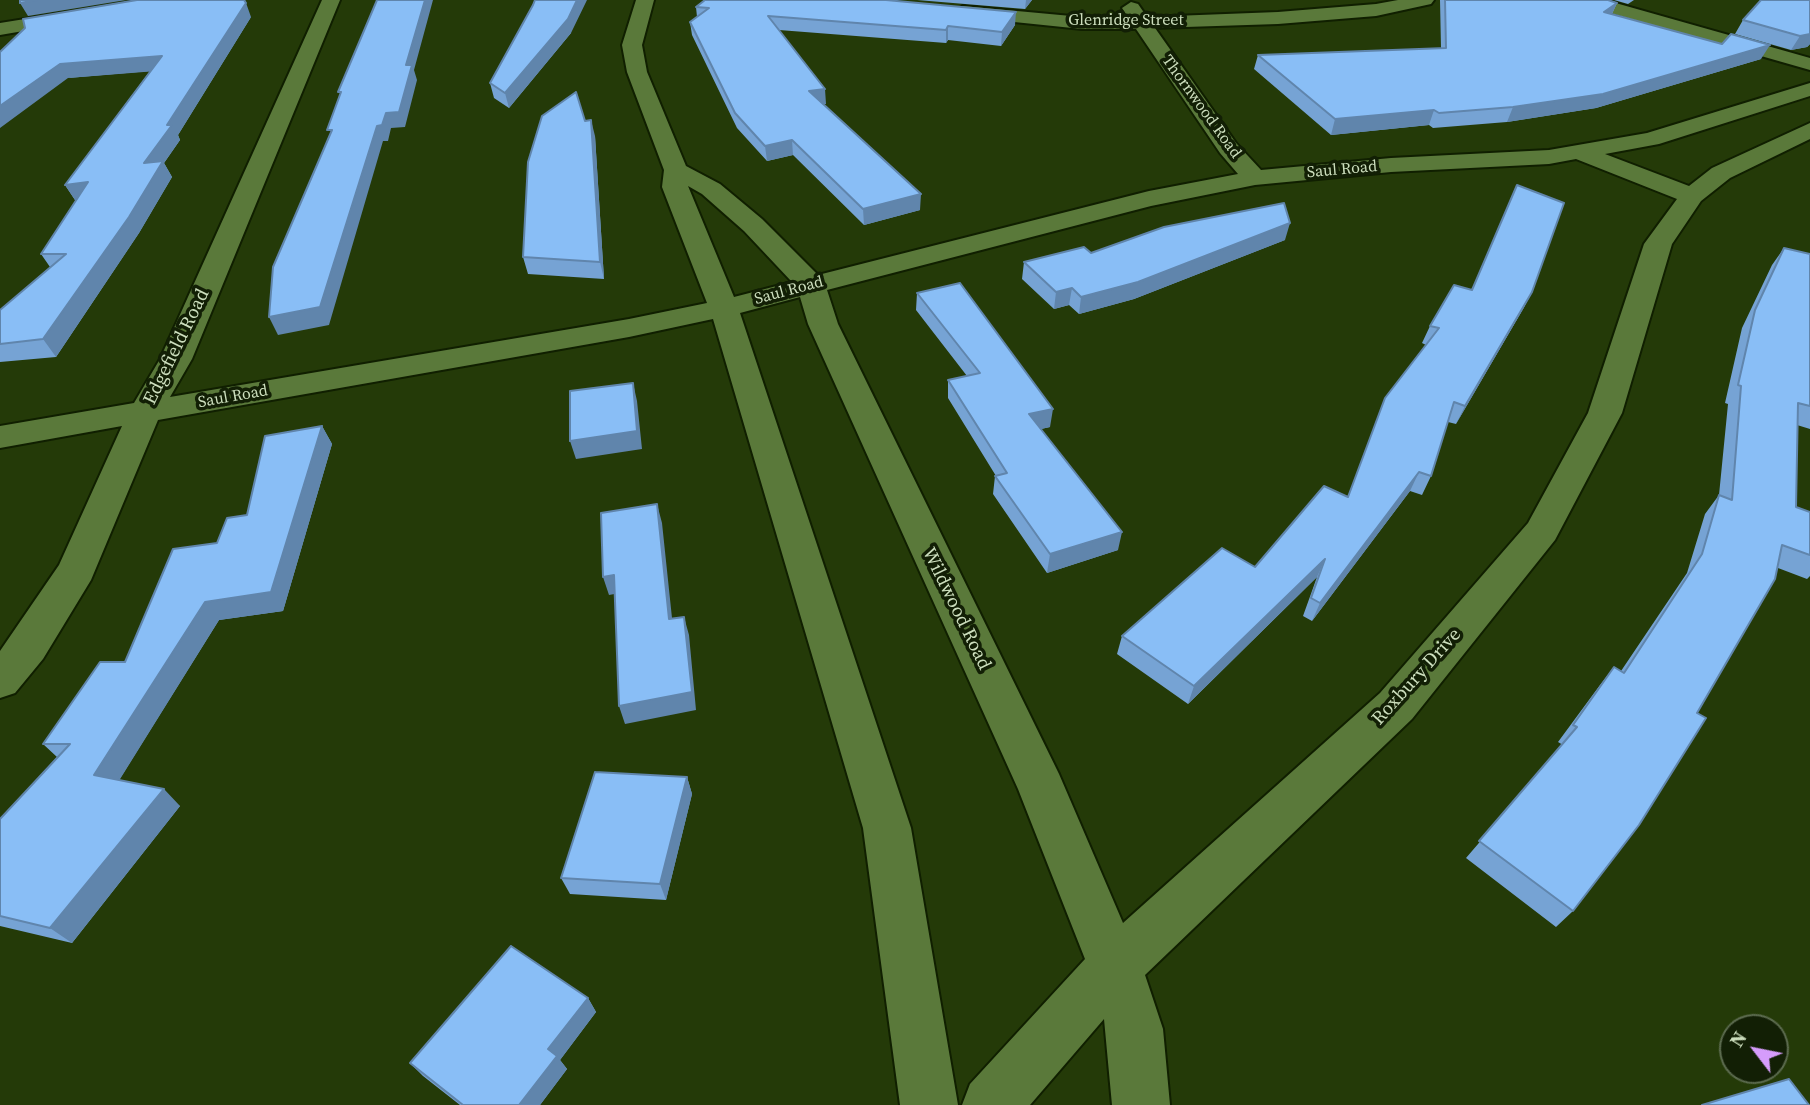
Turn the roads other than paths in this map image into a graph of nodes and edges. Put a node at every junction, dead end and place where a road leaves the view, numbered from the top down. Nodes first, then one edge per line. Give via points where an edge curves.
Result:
1 (176, 0) edge
2 (331, 0) edge
3 (645, 0) edge
4 (1125, 0) edge
5 (1425, 0) edge
6 (1584, 0) edge
7 (947, 11) edge
8 (1142, 23) junction
9 (0, 29) edge
10 (1810, 64) edge
11 (1810, 89) edge
12 (1810, 130) edge
13 (1578, 152) junction
14 (676, 170) junction
15 (1255, 178) junction
16 (1692, 196) junction
17 (811, 285) junction
18 (724, 308) junction
19 (145, 412) junction
20 (0, 437) edge
21 (0, 681) edge
22 (1115, 966) junction
23 (929, 1105) edge
24 (991, 1105) edge
25 (1141, 1105) edge

1 - 9 street
2 - 19 street, Edgefield Road via 176,359
3 - 14 street via 632,45 637,72
4 - 8 street, Thornwood Road
5 - 8 street, Glenridge Street via 1351,12
6 - 10 street
7 - 8 street, Glenridge Street via 1082,23
8 - 15 street, Thornwood Road via 1228,148
11 - 13 street, Saul Road via 1651,139
12 - 16 street via 1721,173
13 - 15 street, Saul Road via 1549,158 1391,165
13 - 16 street
14 - 17 street, Wildwood Road via 711,189
14 - 18 street via 675,187
15 - 17 street, Saul Road via 1149,199
16 - 22 street, Roxbury Drive via 1658,244 1605,412 1542,531 1396,706
17 - 18 street, Saul Road
17 - 22 street, Wildwood Road via 823,324 1042,789
18 - 19 street, Saul Road
18 - 23 street via 887,828
19 - 20 street, Saul Road
19 - 21 street, Edgefield Road via 77,570
22 - 24 street, Roxbury Drive
22 - 25 street, Wildwood Road via 1135,1029

